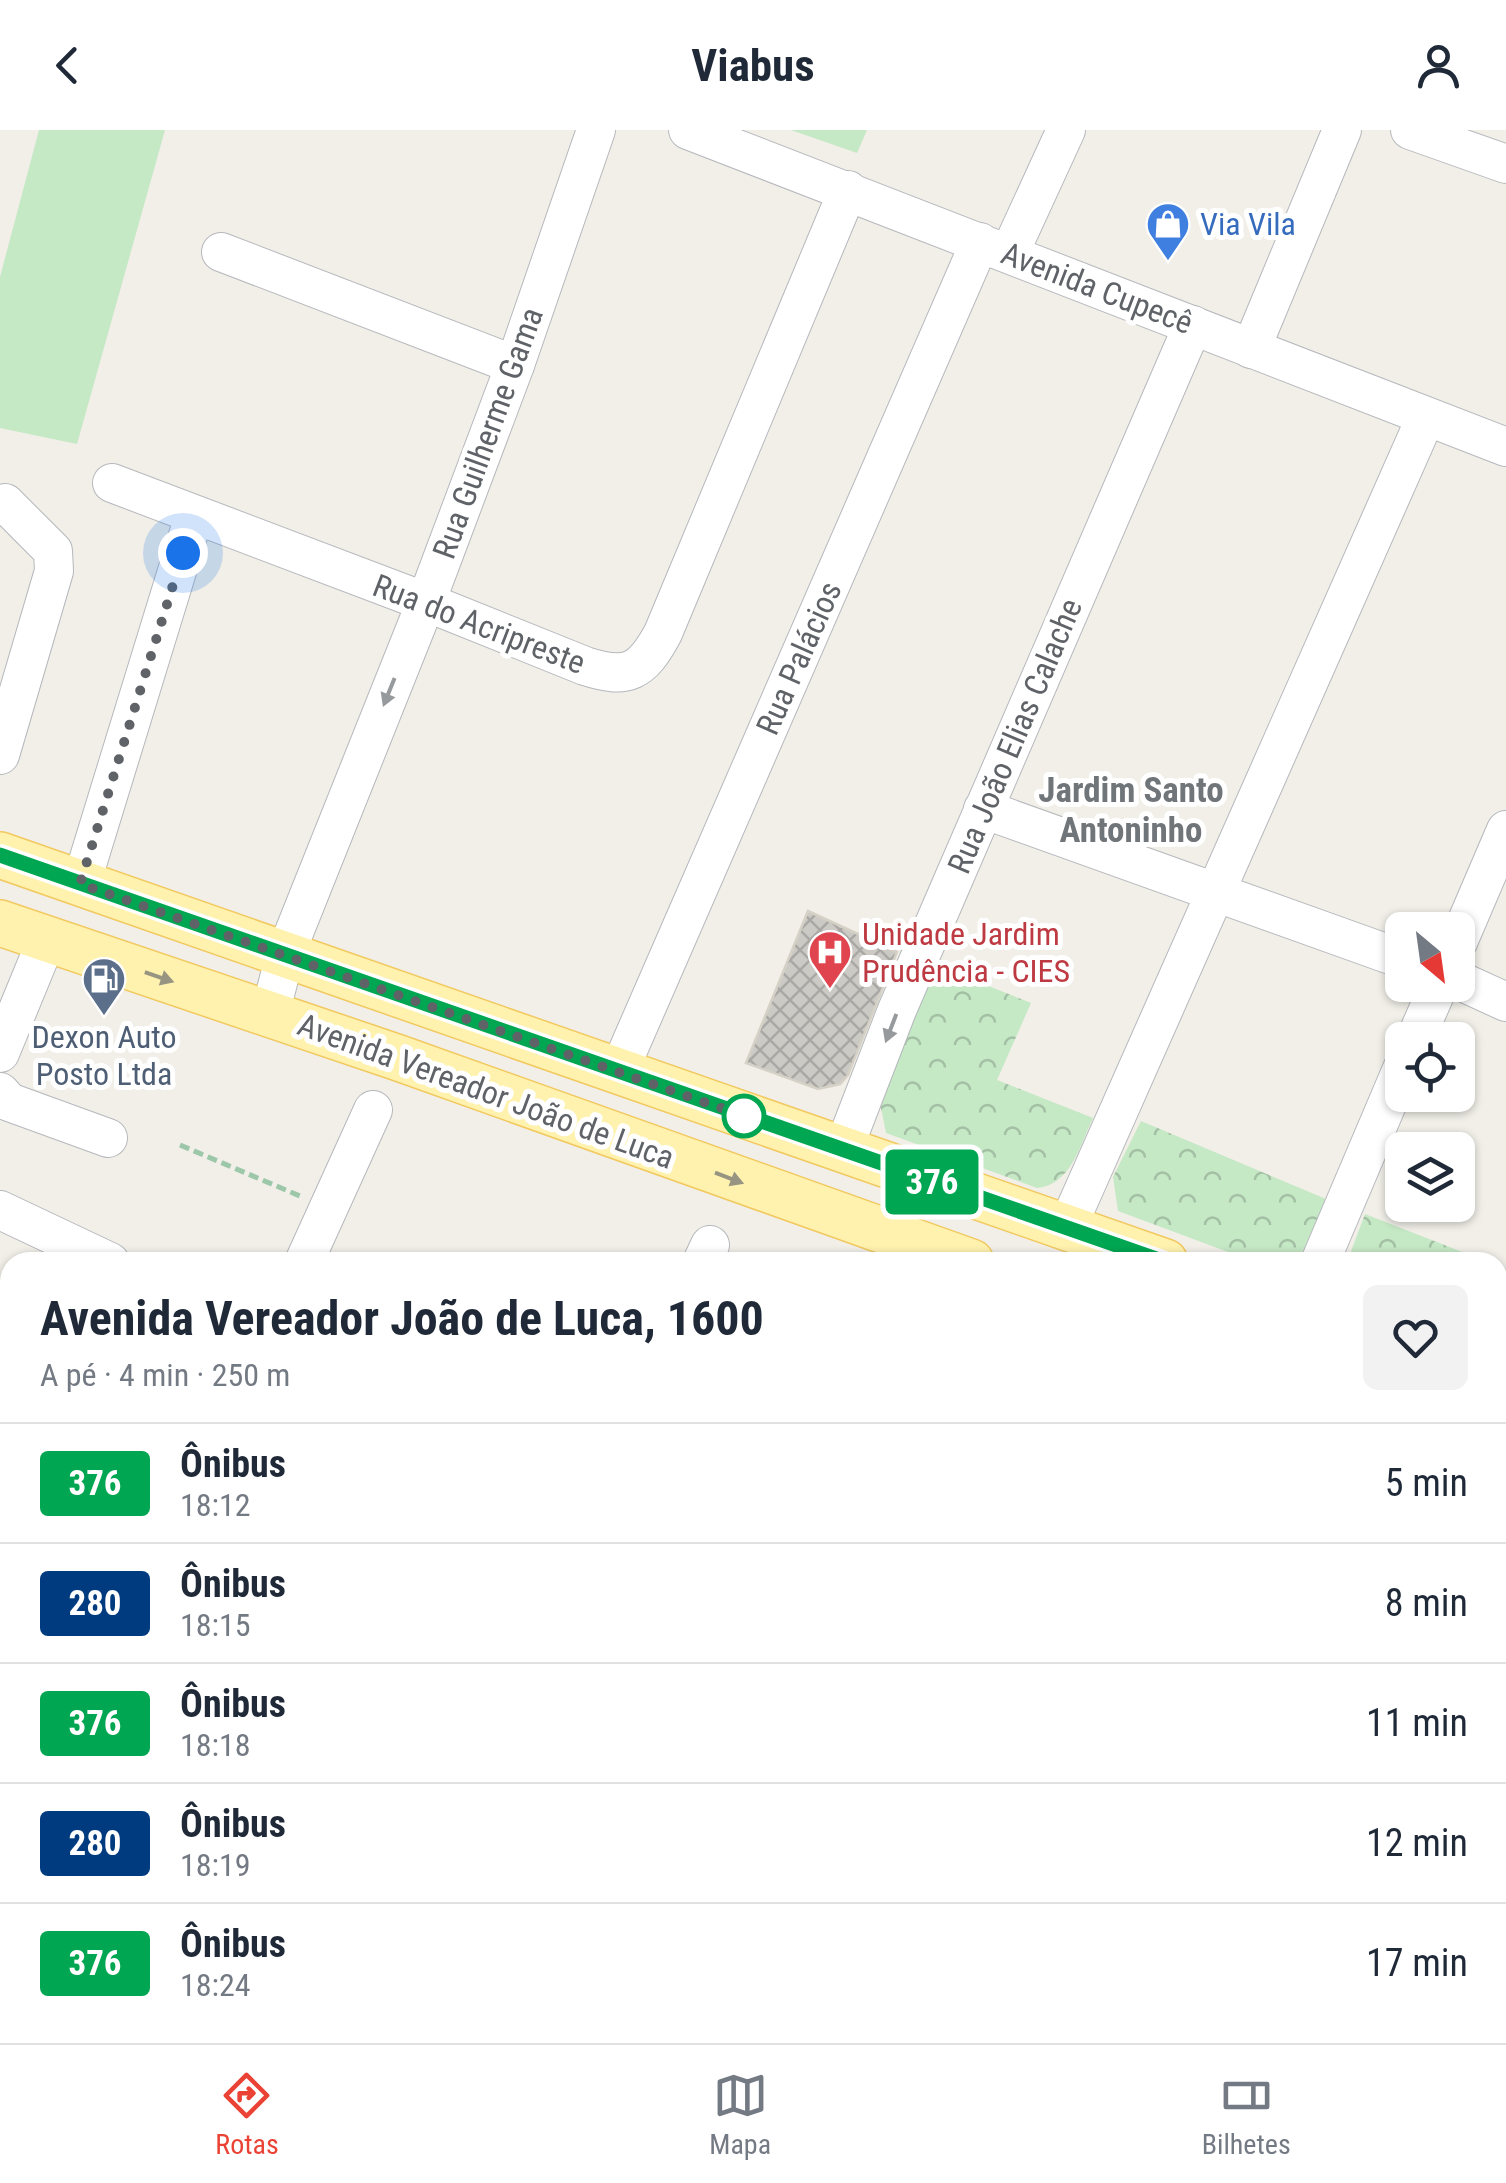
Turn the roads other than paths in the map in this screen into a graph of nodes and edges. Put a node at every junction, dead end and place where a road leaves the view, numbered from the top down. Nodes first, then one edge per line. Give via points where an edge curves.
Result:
1 (688, 130) edge
2 (1066, 130) edge
3 (1342, 130) edge
4 (1410, 130) edge
5 (593, 131) edge
6 (1506, 164) edge
7 (848, 190) junction
8 (995, 247) junction
9 (221, 252) dead end
10 (1193, 325) junction
11 (1251, 349) junction
12 (515, 365) junction
13 (1426, 417) junction
14 (1506, 447) edge
15 (112, 483) dead end
16 (5, 504) dead end
17 (194, 516) junction
18 (426, 602) junction
19 (0, 755) edge
20 (984, 809) junction
21 (1506, 830) edge
22 (0, 855) edge
23 (80, 884) junction
24 (1216, 890) junction
25 (1471, 912) edge
26 (0, 924) edge
27 (47, 939) junction
28 (1385, 953) edge
29 (285, 955) junction
30 (1475, 988) edge
31 (1506, 1002) edge
32 (270, 1014) junction
33 (0, 1053) edge
34 (618, 1073) junction
35 (0, 1092) edge
36 (1385, 1109) edge
37 (373, 1110) dead end
38 (108, 1138) dead end
39 (844, 1150) junction
40 (0, 1210) edge
41 (1066, 1230) junction
42 (89, 1252) edge
43 (309, 1252) edge
44 (943, 1252) edge
45 (1134, 1252) edge
46 (1324, 1252) edge

1 - 7 street, Avenida Cupecê
2 - 8 street, Rua Palácios
3 - 11 street
4 - 6 street
5 - 12 street, Rua Guilherme Gama
7 - 8 street, Avenida Cupecê
7 - 18 street, Rua do Acripreste via 664,634 645,662 611,674
8 - 10 street, Avenida Cupecê
8 - 34 street, Rua Palácios
9 - 12 street
10 - 11 street, Avenida Cupecê
10 - 20 street, Rua João Elias Calache
11 - 13 street, Avenida Cupecê
12 - 18 street, Rua Guilherme Gama
13 - 14 street, Avenida Cupecê
13 - 24 street
15 - 17 street, Rua do Acripreste
16 - 19 street via 54,551 54,571
17 - 18 street, Rua do Acripreste
17 - 23 street
18 -> 29 street, Rua Guilherme Gama
20 - 24 street
20 -> 39 street, Rua João Elias Calache
21 - 25 street
22 - 23 main road, Avenida Vereador João de Luca
23 - 29 main road, Avenida Vereador João de Luca
24 - 28 street
24 - 41 street
26 - 27 main road, Avenida Vereador João de Luca
27 -> 32 main road, Avenida Vereador João de Luca
27 - 33 street
29 - 32 street, Rua Guilherme Gama
29 - 34 main road, Avenida Vereador João de Luca
30 - 31 street
32 -> 44 main road, Avenida Vereador João de Luca
34 - 39 main road, Avenida Vereador João de Luca
35 - 38 street via 9,1102
36 - 46 street
37 - 43 street
39 - 41 main road, Avenida Vereador João de Luca
40 - 42 street
41 - 45 main road, Avenida Vereador João de Luca

